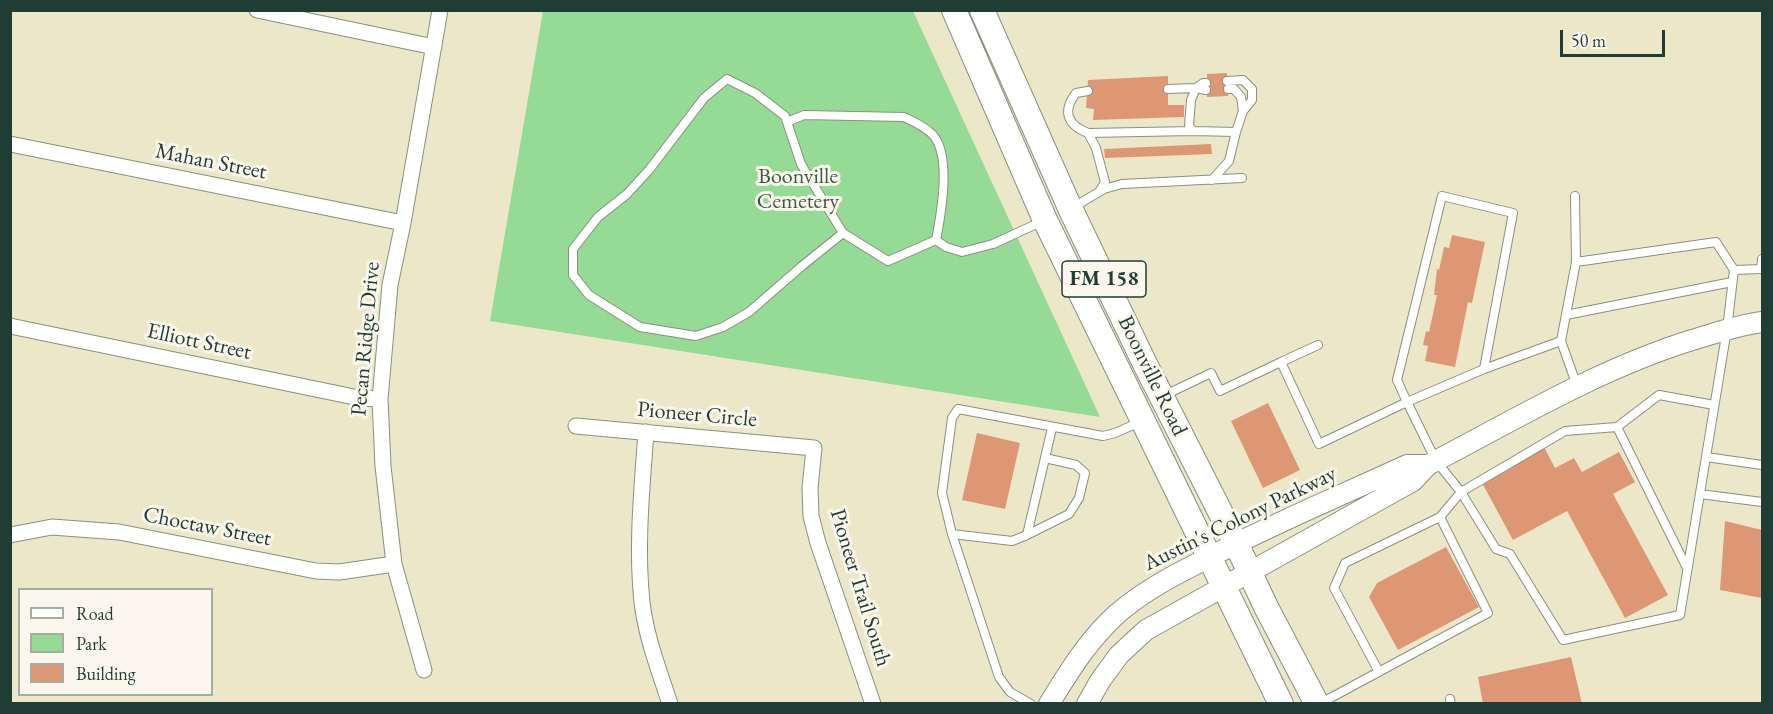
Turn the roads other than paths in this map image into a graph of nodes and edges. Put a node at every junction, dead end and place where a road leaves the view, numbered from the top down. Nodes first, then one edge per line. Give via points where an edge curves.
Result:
1 (257, 10) edge
2 (440, 10) edge
3 (954, 10) edge
4 (982, 10) edge
5 (434, 47) junction
6 (1206, 86) dead end
7 (1196, 88) junction
8 (1168, 89) dead end
9 (1088, 91) dead end
10 (1243, 111) junction
11 (787, 122) junction
12 (1193, 131) junction
13 (1236, 132) junction
14 (1088, 133) junction
15 (10, 144) edge
16 (1242, 178) dead end
17 (1212, 180) junction
18 (1099, 192) junction
19 (1575, 196) dead end
20 (1070, 208) junction
21 (1045, 220) junction
22 (403, 224) junction
23 (843, 233) junction
24 (936, 240) junction
25 (1762, 259) edge
26 (1576, 262) junction
27 (1762, 269) edge
28 (1734, 270) junction
29 (1732, 282) junction
30 (1566, 315) junction
31 (1762, 322) edge
32 (10, 326) edge
33 (1727, 329) junction
34 (1561, 341) junction
35 (1318, 345) dead end
36 (1281, 362) junction
37 (1484, 369) junction
38 (1578, 387) junction
39 (1161, 396) junction
40 (380, 399) junction
41 (1407, 402) junction
42 (1714, 405) junction
43 (1142, 421) junction
44 (576, 426) dead end
45 (1617, 427) junction
46 (1052, 428) junction
47 (646, 432) junction
48 (814, 448) joint
49 (1706, 457) junction
50 (1045, 458) junction
51 (1432, 463) junction
52 (1762, 465) edge
53 (1461, 492) junction
54 (1700, 494) junction
55 (1762, 502) edge
56 (1440, 517) junction
57 (952, 534) junction
58 (10, 535) edge
59 (1028, 535) junction
60 (1236, 543) junction
61 (1209, 557) junction
62 (394, 564) junction
63 (1688, 570) junction
64 (1249, 572) junction
65 (1223, 586) junction
66 (424, 670) dead end
67 (1379, 672) junction
68 (670, 704) edge
69 (873, 704) edge
70 (1031, 704) edge
71 (1049, 704) edge
72 (1086, 704) edge
73 (1281, 704) edge
74 (1318, 704) edge

1 - 5 street
2 - 5 street, Pecan Ridge Drive
3 - 21 main road, Boonville Road / FM 158
4 - 20 main road, Boonville Road / FM 158
5 - 22 street, Pecan Ridge Drive
6 - 7 lane
7 - 8 lane
7 - 12 lane via 1189,114
9 - 14 lane via 1076,93 1068,104 1068,115 1077,129
10 - 10 lane via 1252,100 1252,89 1243,80 1227,85 1241,97
10 - 13 lane
11 - 23 lane via 801,164
11 - 23 lane via 785,116 755,93 727,79 704,98 627,194 598,217 573,249 573,275 589,295 640,327 696,336 749,312
11 - 24 lane via 804,115 904,117 934,135 941,152 944,200
12 - 13 lane
12 - 14 lane
13 - 17 lane via 1229,161
14 - 18 lane via 1105,182
15 - 22 street, Mahan Street
16 - 17 lane
17 - 18 lane via 1122,184
18 - 20 lane
19 - 26 lane
20 - 21 main road
20 - 39 main road, Boonville Road / FM 158
21 - 24 lane via 993,244 962,252 946,248
21 - 43 main road, Boonville Road / FM 158
22 - 40 street, Pecan Ridge Drive via 390,285
23 - 24 lane via 888,261
25 - 27 lane
26 - 28 lane via 1716,242
26 - 30 lane
27 - 28 lane
28 - 29 lane
29 - 30 lane
29 - 33 lane
30 - 34 lane
31 - 33 street, Austin's Colony Parkway
32 - 40 street, Elliott Street via 359,398
33 - 38 street, Austin's Colony Parkway via 1665,348
33 - 42 lane
34 - 37 lane
34 - 38 lane
35 - 36 lane
36 - 39 lane via 1220,391 1212,373
36 - 41 lane via 1319,444
37 - 41 lane
37 - 41 lane via 1513,213 1442,196 1397,380
38 - 51 street, Austin's Colony Parkway
39 - 60 main road, Boonville Road / FM 158
40 - 62 street, Pecan Ridge Drive
41 - 51 lane
42 - 45 lane via 1659,395
42 - 49 lane
43 - 46 lane via 1103,436
43 - 61 main road, Boonville Road / FM 158
44 - 47 street, Pioneer Circle
45 - 53 lane via 1565,431
45 - 63 lane
46 - 50 lane
46 - 57 lane via 958,410 952,418 942,493
47 - 48 street, Pioneer Circle
47 - 68 street via 639,557 642,604 652,651
48 - 69 street, Pioneer Trail South via 811,516
49 - 52 lane
49 - 54 lane
50 - 59 lane
50 - 59 lane via 1076,465 1085,473 1070,514
51 - 53 lane
51 - 60 street, Austin's Colony Parkway via 1407,465
51 - 64 street, Austin's Colony Parkway via 1413,482
53 - 56 lane
53 - 63 lane via 1496,549 1510,554 1563,640 1680,615
54 - 55 lane
54 - 63 lane
56 - 67 lane via 1345,563 1334,588
56 - 67 lane via 1488,613
57 - 59 lane via 1012,541
57 - 70 lane via 999,677 1010,692
58 - 62 street, Choctaw Street via 52,527 119,532 316,571 339,572
60 - 61 street, Austin's Colony Parkway
60 - 64 main road, Boonville Road / FM 158
61 - 65 main road, Boonville Road / FM 158
61 - 71 street, Austin's Colony Parkway via 1166,579 1119,613 1082,651
62 - 66 street, Pecan Ridge Drive
64 - 65 street, Austin's Colony Parkway
64 - 74 main road, Boonville Road / FM 158
65 - 72 street, Austin's Colony Parkway via 1146,630 1119,655
65 - 73 main road, Boonville Road / FM 158
67 - 74 lane

